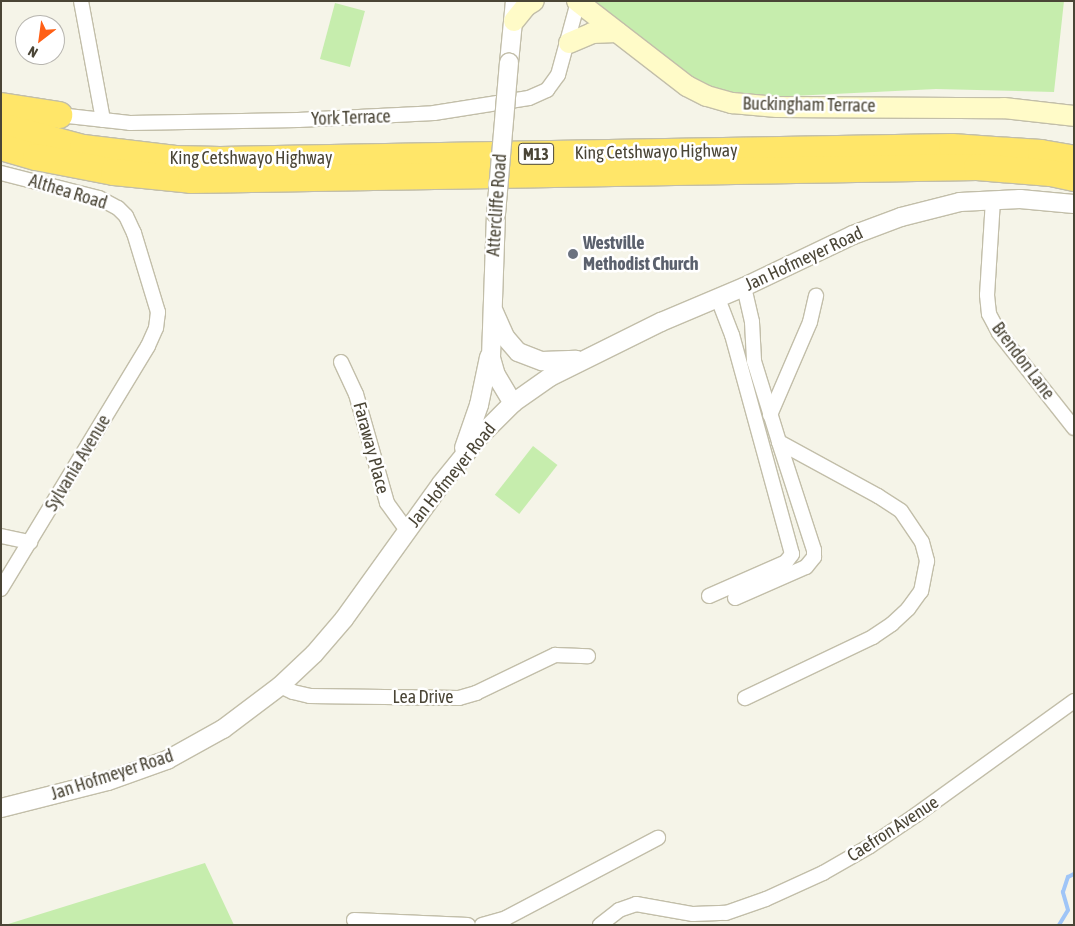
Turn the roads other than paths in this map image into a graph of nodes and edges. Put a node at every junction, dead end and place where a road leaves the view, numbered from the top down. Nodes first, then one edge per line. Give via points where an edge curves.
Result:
1 (81, 1) edge
2 (515, 1) edge
3 (534, 1) edge
4 (578, 2) edge
5 (514, 21) junction
6 (617, 32) junction
7 (569, 42) junction
8 (1, 106) edge
9 (59, 115) joint
10 (1074, 116) edge
11 (103, 120) junction
12 (1, 126) edge
13 (1, 147) edge
14 (1074, 159) edge
15 (1, 173) edge
16 (1074, 178) edge
17 (993, 200) junction
18 (1074, 204) edge
19 (744, 287) junction
20 (816, 296) dead end
21 (718, 298) junction
22 (491, 305) junction
23 (153, 336) joint
24 (490, 348) junction
25 (583, 359) junction
26 (341, 362) dead end
27 (513, 403) junction
28 (770, 415) junction
29 (1074, 428) edge
30 (779, 442) junction
31 (460, 460) junction
32 (407, 531) junction
33 (1, 536) edge
34 (30, 542) junction
35 (1, 589) edge
36 (709, 596) dead end
37 (735, 598) dead end
38 (588, 656) dead end
39 (280, 686) junction
40 (745, 698) dead end
41 (1074, 702) edge
42 (1, 808) edge
43 (658, 838) dead end
44 (354, 920) dead end
45 (468, 925) edge
46 (482, 925) edge
47 (600, 925) edge

1 - 11 street
2 - 5 street, Attercliffe Road
3 - 5 main road
4 - 6 main road, Buckingham Terrace
4 - 7 street, York Terrace
5 - 22 street, Attercliffe Road, bridge
6 - 7 main road via 592,33
6 - 10 main road, Buckingham Terrace via 687,86 732,103 777,107 1004,108
7 - 11 street, York Terrace via 558,75 547,90 529,98 410,115 157,123
8 - 9 highway
9 - 11 street, York Terrace
12 - 14 highway, King Cetshwayo Highway / M13 via 83,148 184,159 952,147 1041,153
13 - 16 highway, King Cetshwayo Highway / M13 via 114,172 190,180 977,167
15 - 23 street, Althea Road via 99,198 126,216 156,303 157,321
17 - 18 street, Jan Hofmeyer Road via 1046,200
17 - 19 street, Jan Hofmeyer Road via 953,204 894,220 853,235
17 - 29 street, Brendon Lane via 986,295 989,314 999,333
19 - 21 street, Jan Hofmeyer Road
19 - 28 street via 752,322 754,362
20 - 28 street via 810,322
21 - 25 street, Jan Hofmeyer Road
21 - 36 street via 732,335 792,554 786,562
22 - 24 street, Attercliffe Road
22 - 25 street via 505,337 518,352 551,362
23 - 34 street, Sylvania Avenue
24 - 27 street, Attercliffe Road via 496,375
24 - 31 street via 479,406
25 - 27 street, Jan Hofmeyer Road
26 - 32 street, Faraway Place via 356,394 387,503
27 - 31 street, Jan Hofmeyer Road
28 - 30 street
30 - 37 street via 814,557 806,567
30 - 40 street via 901,511 922,542 927,570 914,602 874,637
31 - 32 street, Jan Hofmeyer Road
32 - 39 street, Jan Hofmeyer Road via 344,619
33 - 34 street
34 - 35 street, Sylvania Avenue
38 - 39 street, Lea Drive via 555,655 476,693 458,698 302,695
39 - 42 street, Jan Hofmeyer Road via 223,729 166,760 108,780
41 - 47 street, Caefron Avenue via 924,810 846,860 774,896 714,915 636,904 619,910
43 - 46 street via 506,918
44 - 45 street

